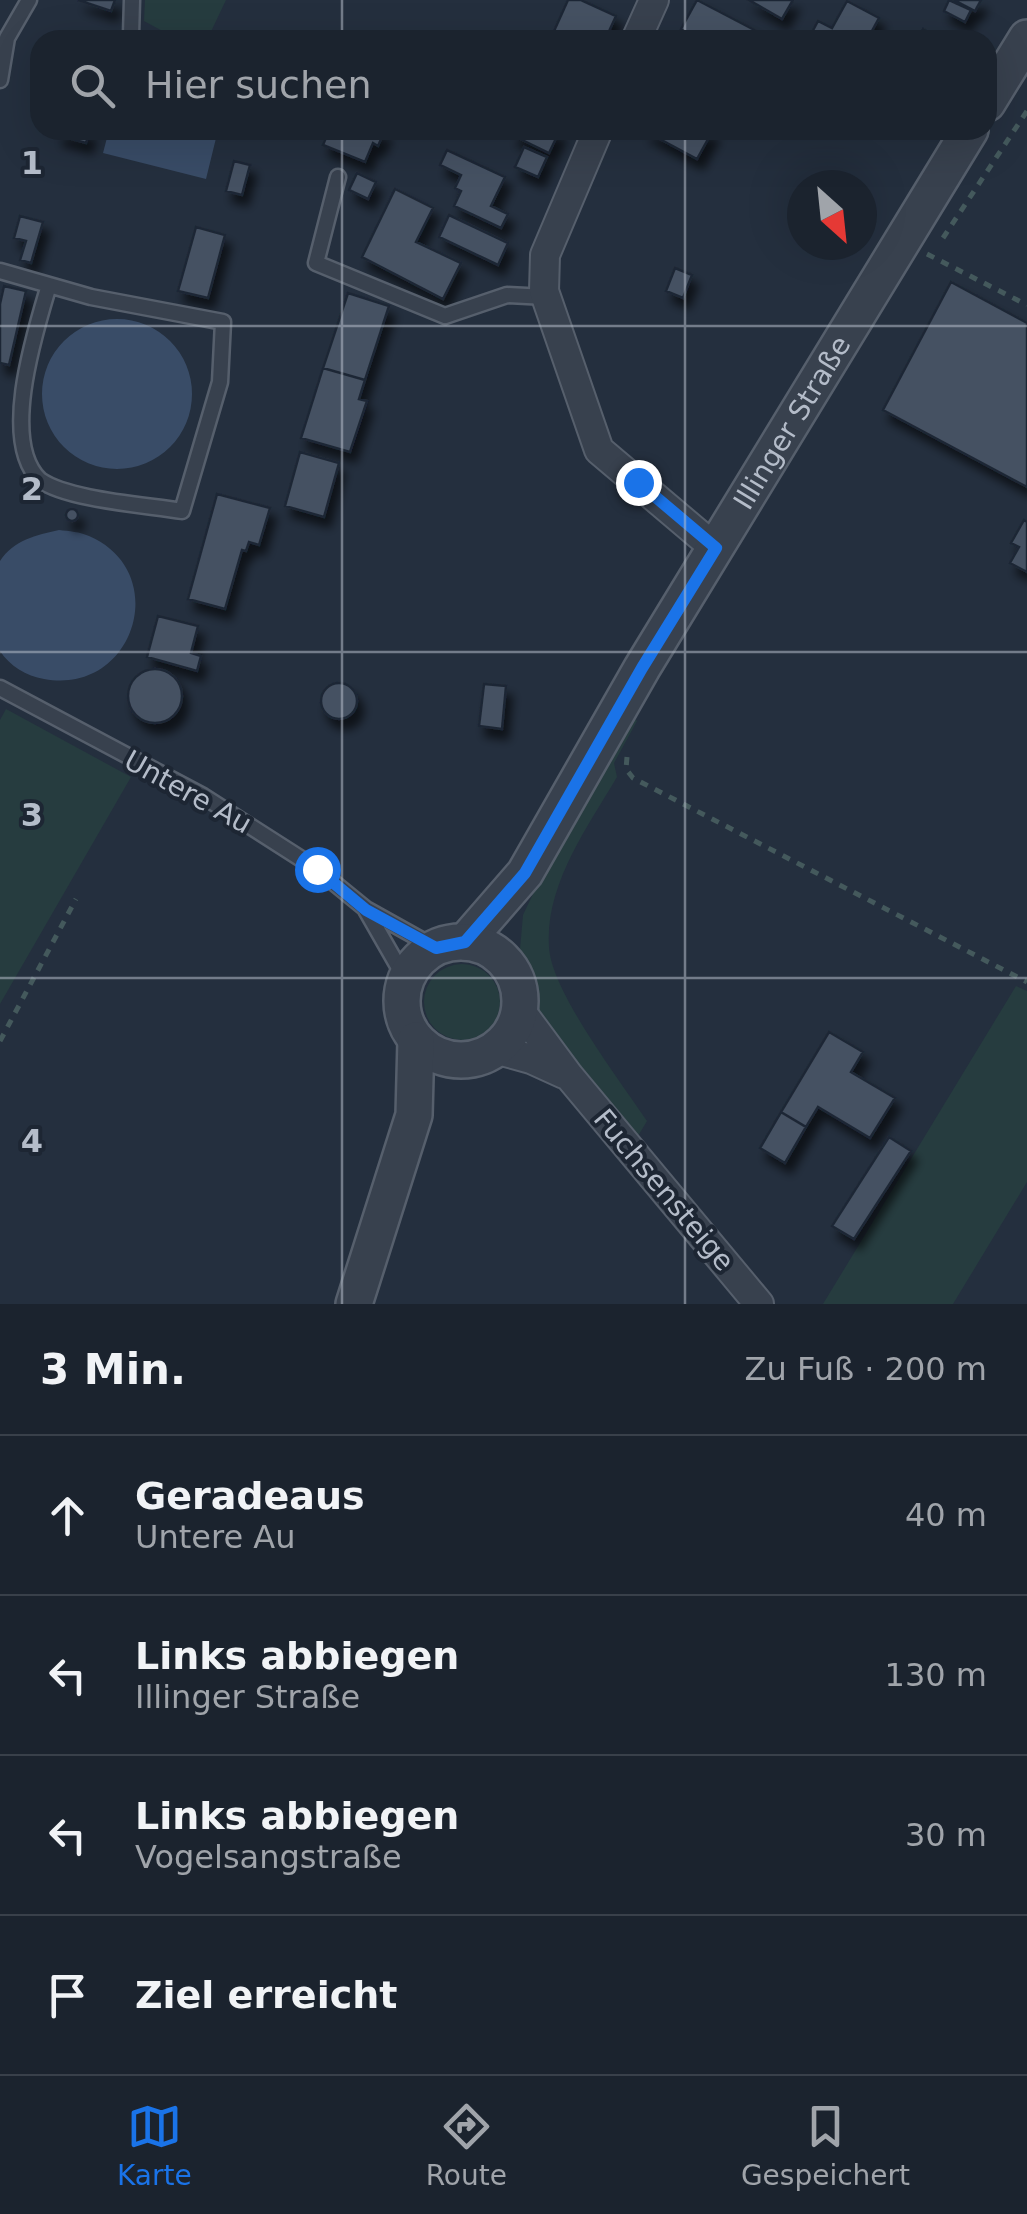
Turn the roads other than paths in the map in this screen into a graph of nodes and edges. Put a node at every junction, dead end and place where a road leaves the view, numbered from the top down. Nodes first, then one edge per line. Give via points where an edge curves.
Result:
1 (29, 0) edge
2 (132, 0) edge
3 (654, 0) edge
4 (131, 30) edge
5 (640, 30) edge
6 (1027, 38) edge
7 (0, 80) edge
8 (997, 87) edge
9 (594, 140) edge
10 (964, 140) edge
11 (338, 177) dead end
12 (0, 271) edge
13 (49, 285) junction
14 (547, 297) junction
15 (716, 548) junction
16 (0, 688) edge
17 (525, 873) junction
18 (366, 910) junction
19 (450, 945) junction
20 (504, 960) junction
21 (406, 980) junction
22 (520, 1010) junction
23 (416, 1040) junction
24 (495, 1049) junction
25 (458, 1060) junction
26 (569, 1076) junction
27 (414, 1116) junction
28 (354, 1304) edge
29 (760, 1304) edge

1 - 7 lane via 7,38
2 - 4 lane
3 - 5 street
6 - 8 street
9 - 14 street via 545,255
10 - 15 street, Illinger Straße
11 - 14 lane via 316,263 445,316 506,295
12 - 13 lane
13 - 13 lane via 223,322 220,382 182,511 73,493 40,480 20,458 14,428 21,377
14 - 15 street via 599,450
15 - 17 street, Illinger Straße
16 - 18 lane, Untere Au via 203,796 317,869
17 - 19 street, Illinger Straße
17 - 20 street, Illinger Straße
18 - 19 lane, Untere Au
18 - 21 lane, Untere Au
19 - 20 street via 479,944
19 - 21 street via 413,967
20 - 22 street via 520,992
21 - 23 street via 403,1011
22 - 24 street
22 - 26 street, Fuchsensteige
23 - 25 street
23 - 27 street
24 - 25 street
24 - 26 street, Fuchsensteige
25 - 27 street
26 - 29 street, Fuchsensteige
27 - 28 street

